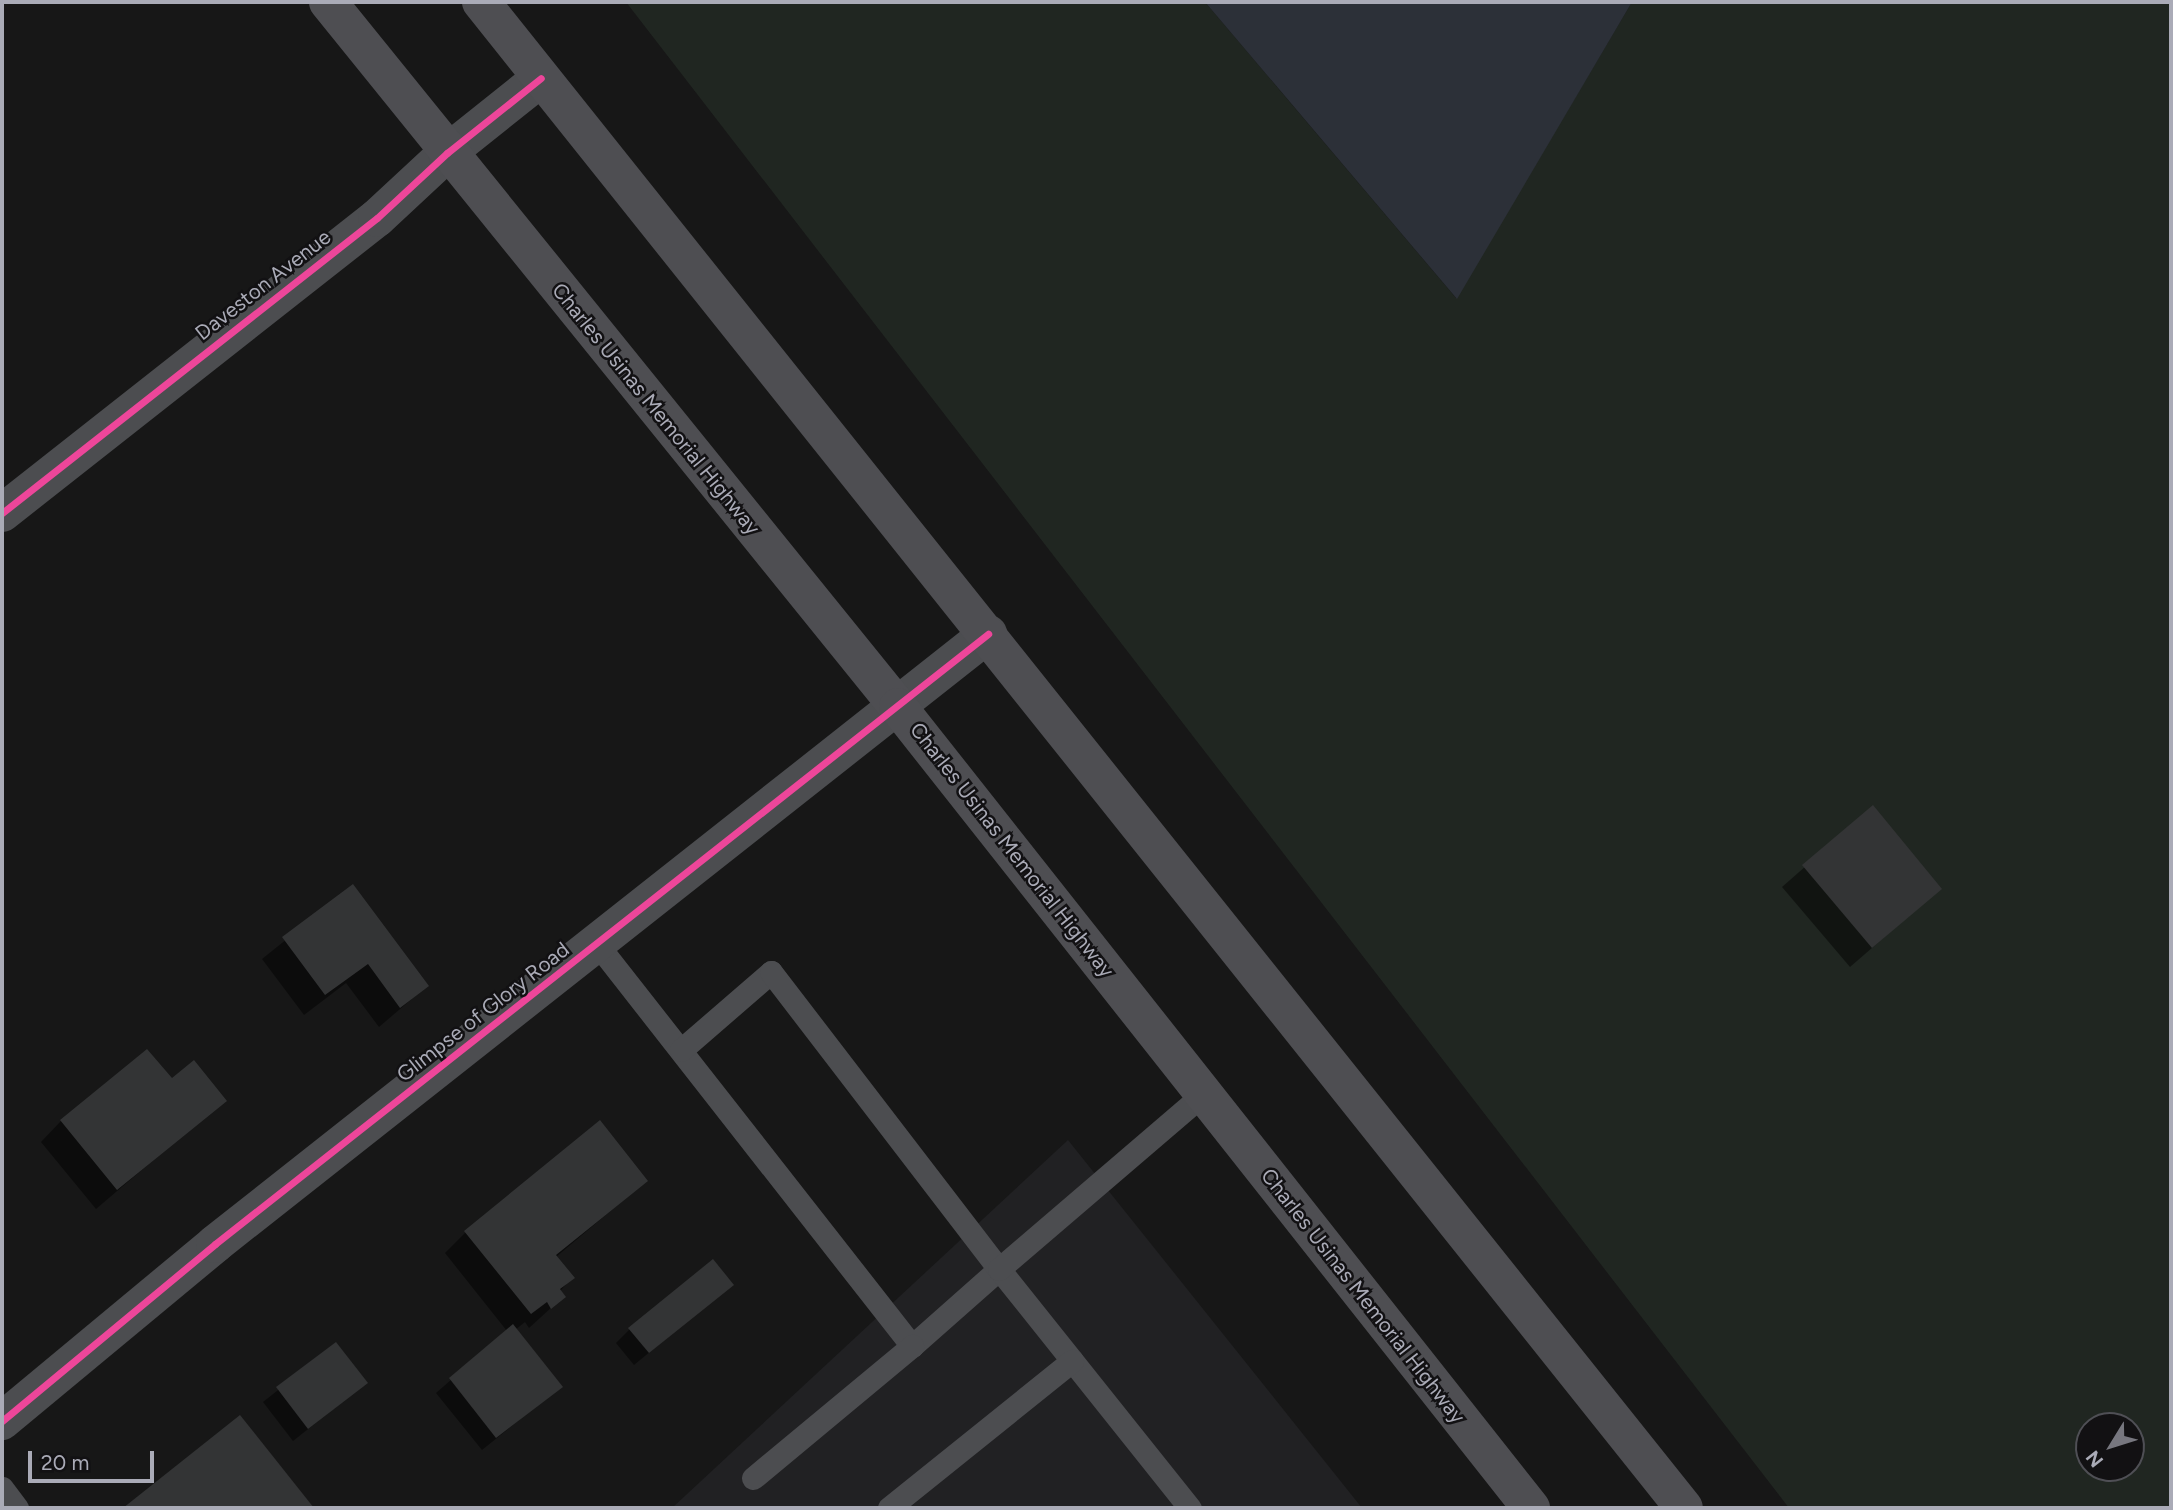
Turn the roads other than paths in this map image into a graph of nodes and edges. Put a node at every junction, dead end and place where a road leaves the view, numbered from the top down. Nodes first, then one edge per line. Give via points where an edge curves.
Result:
1 (328, 2) edge
2 (481, 2) edge
3 (541, 78) junction
4 (447, 153) junction
5 (2, 513) edge
6 (988, 634) junction
7 (898, 707) junction
8 (597, 944) junction
9 (681, 1050) junction
10 (1203, 1094) junction
11 (999, 1269) junction
12 (912, 1346) junction
13 (1072, 1361) junction
14 (2, 1421) edge
15 (753, 1478) dead end
16 (2, 1488) edge
17 (17, 1508) edge
18 (889, 1508) edge
19 (1190, 1508) edge
20 (1531, 1508) edge
21 (1684, 1508) edge

1 - 4 highway, Charles Usinas Memorial Highway
2 - 3 highway
3 - 4 street, Daveston Avenue
3 - 6 highway
4 - 5 street, Daveston Avenue via 377,218
4 - 7 highway, Charles Usinas Memorial Highway
6 - 7 street, Glimpse of Glory Road
6 - 21 highway
7 - 8 street, Glimpse of Glory Road
7 - 10 highway, Charles Usinas Memorial Highway
8 - 9 lane
8 - 14 street, Glimpse of Glory Road via 215,1244
9 - 11 lane via 771,972
9 - 12 lane
10 - 11 lane
10 - 20 highway, Charles Usinas Memorial Highway
11 - 12 lane
11 - 13 lane
12 - 15 lane
13 - 18 lane
13 - 19 lane
16 - 17 lane

